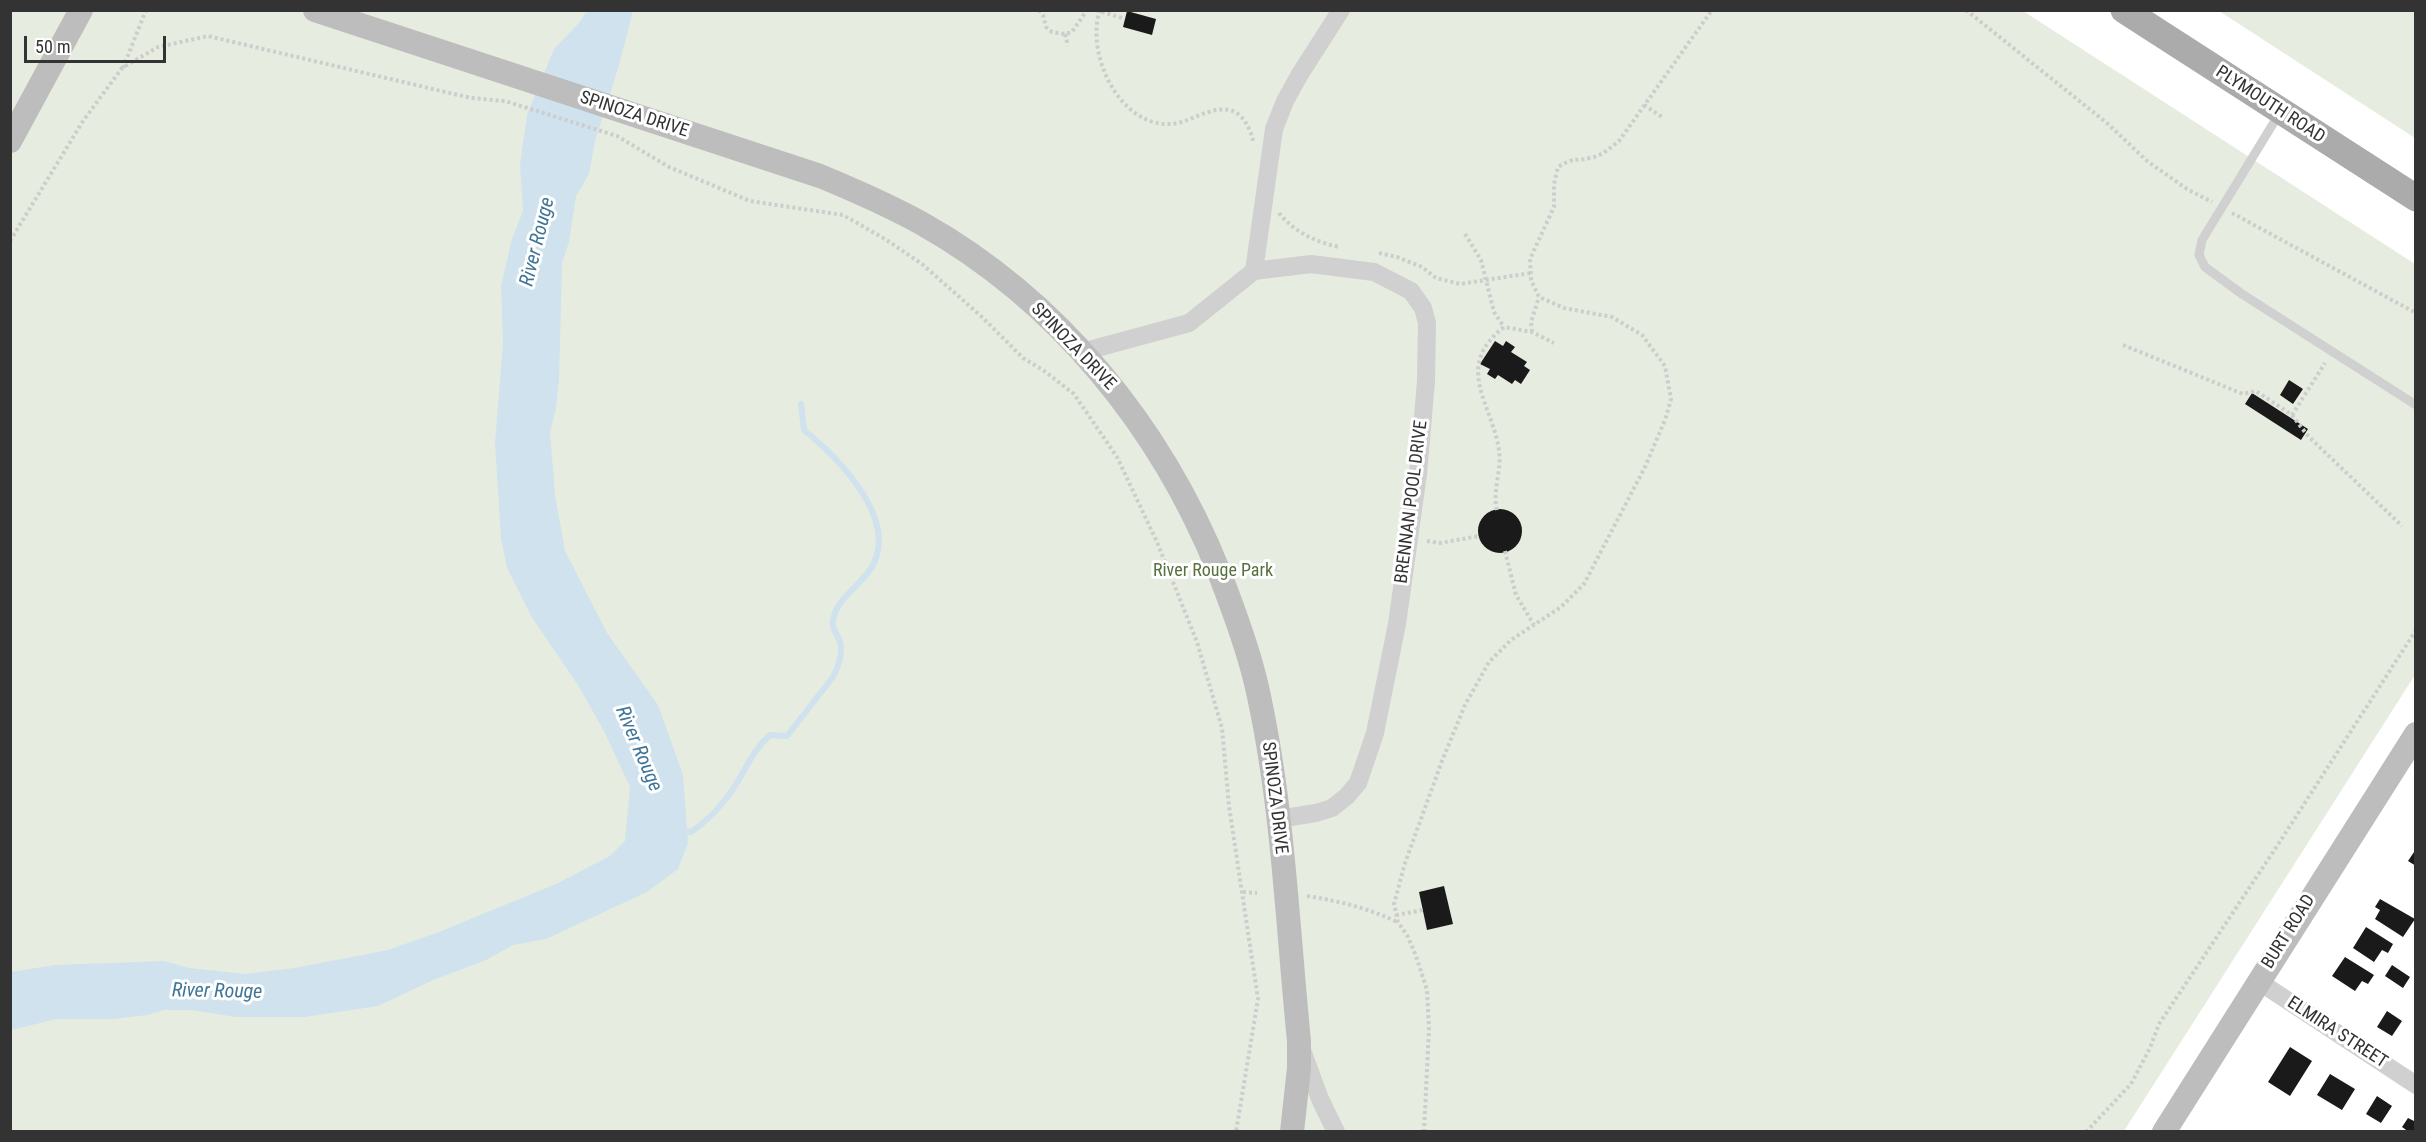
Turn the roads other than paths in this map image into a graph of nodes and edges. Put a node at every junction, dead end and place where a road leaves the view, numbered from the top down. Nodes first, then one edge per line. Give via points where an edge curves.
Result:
1 (81, 10) edge
2 (315, 10) edge
3 (1341, 10) edge
4 (2124, 10) edge
5 (2281, 112) junction
6 (10, 141) edge
7 (2415, 198) edge
8 (1254, 271) junction
9 (1082, 352) junction
10 (2415, 405) edge
11 (2415, 734) edge
12 (1278, 819) junction
13 (2258, 981) junction
14 (1299, 1041) junction
15 (2415, 1085) edge
16 (1292, 1131) edge
17 (1336, 1131) edge
18 (2163, 1131) edge

1 - 6 street
2 - 9 street, SPINOZA DRIVE via 820,176 866,195 974,257 1033,304
3 - 8 street via 1300,74 1274,129
4 - 5 main road, PLYMOUTH ROAD
5 - 7 main road, PLYMOUTH ROAD
5 - 10 lane via 2202,240 2199,255 2205,267 2242,294
8 - 9 street via 1189,323
8 - 12 street, BRENNAN POOL DRIVE via 1311,264 1374,273 1411,291 1423,308 1427,323 1418,474 1397,624 1375,733 1358,783 1347,796 1332,808
9 - 12 street, SPINOZA DRIVE via 1124,401 1160,453 1207,542 1243,635 1256,682
11 - 13 street, BURT ROAD
12 - 14 street, SPINOZA DRIVE
13 - 15 street, ELMIRA STREET
13 - 18 street, BURT ROAD
14 - 16 street, SPINOZA DRIVE
14 - 17 street

